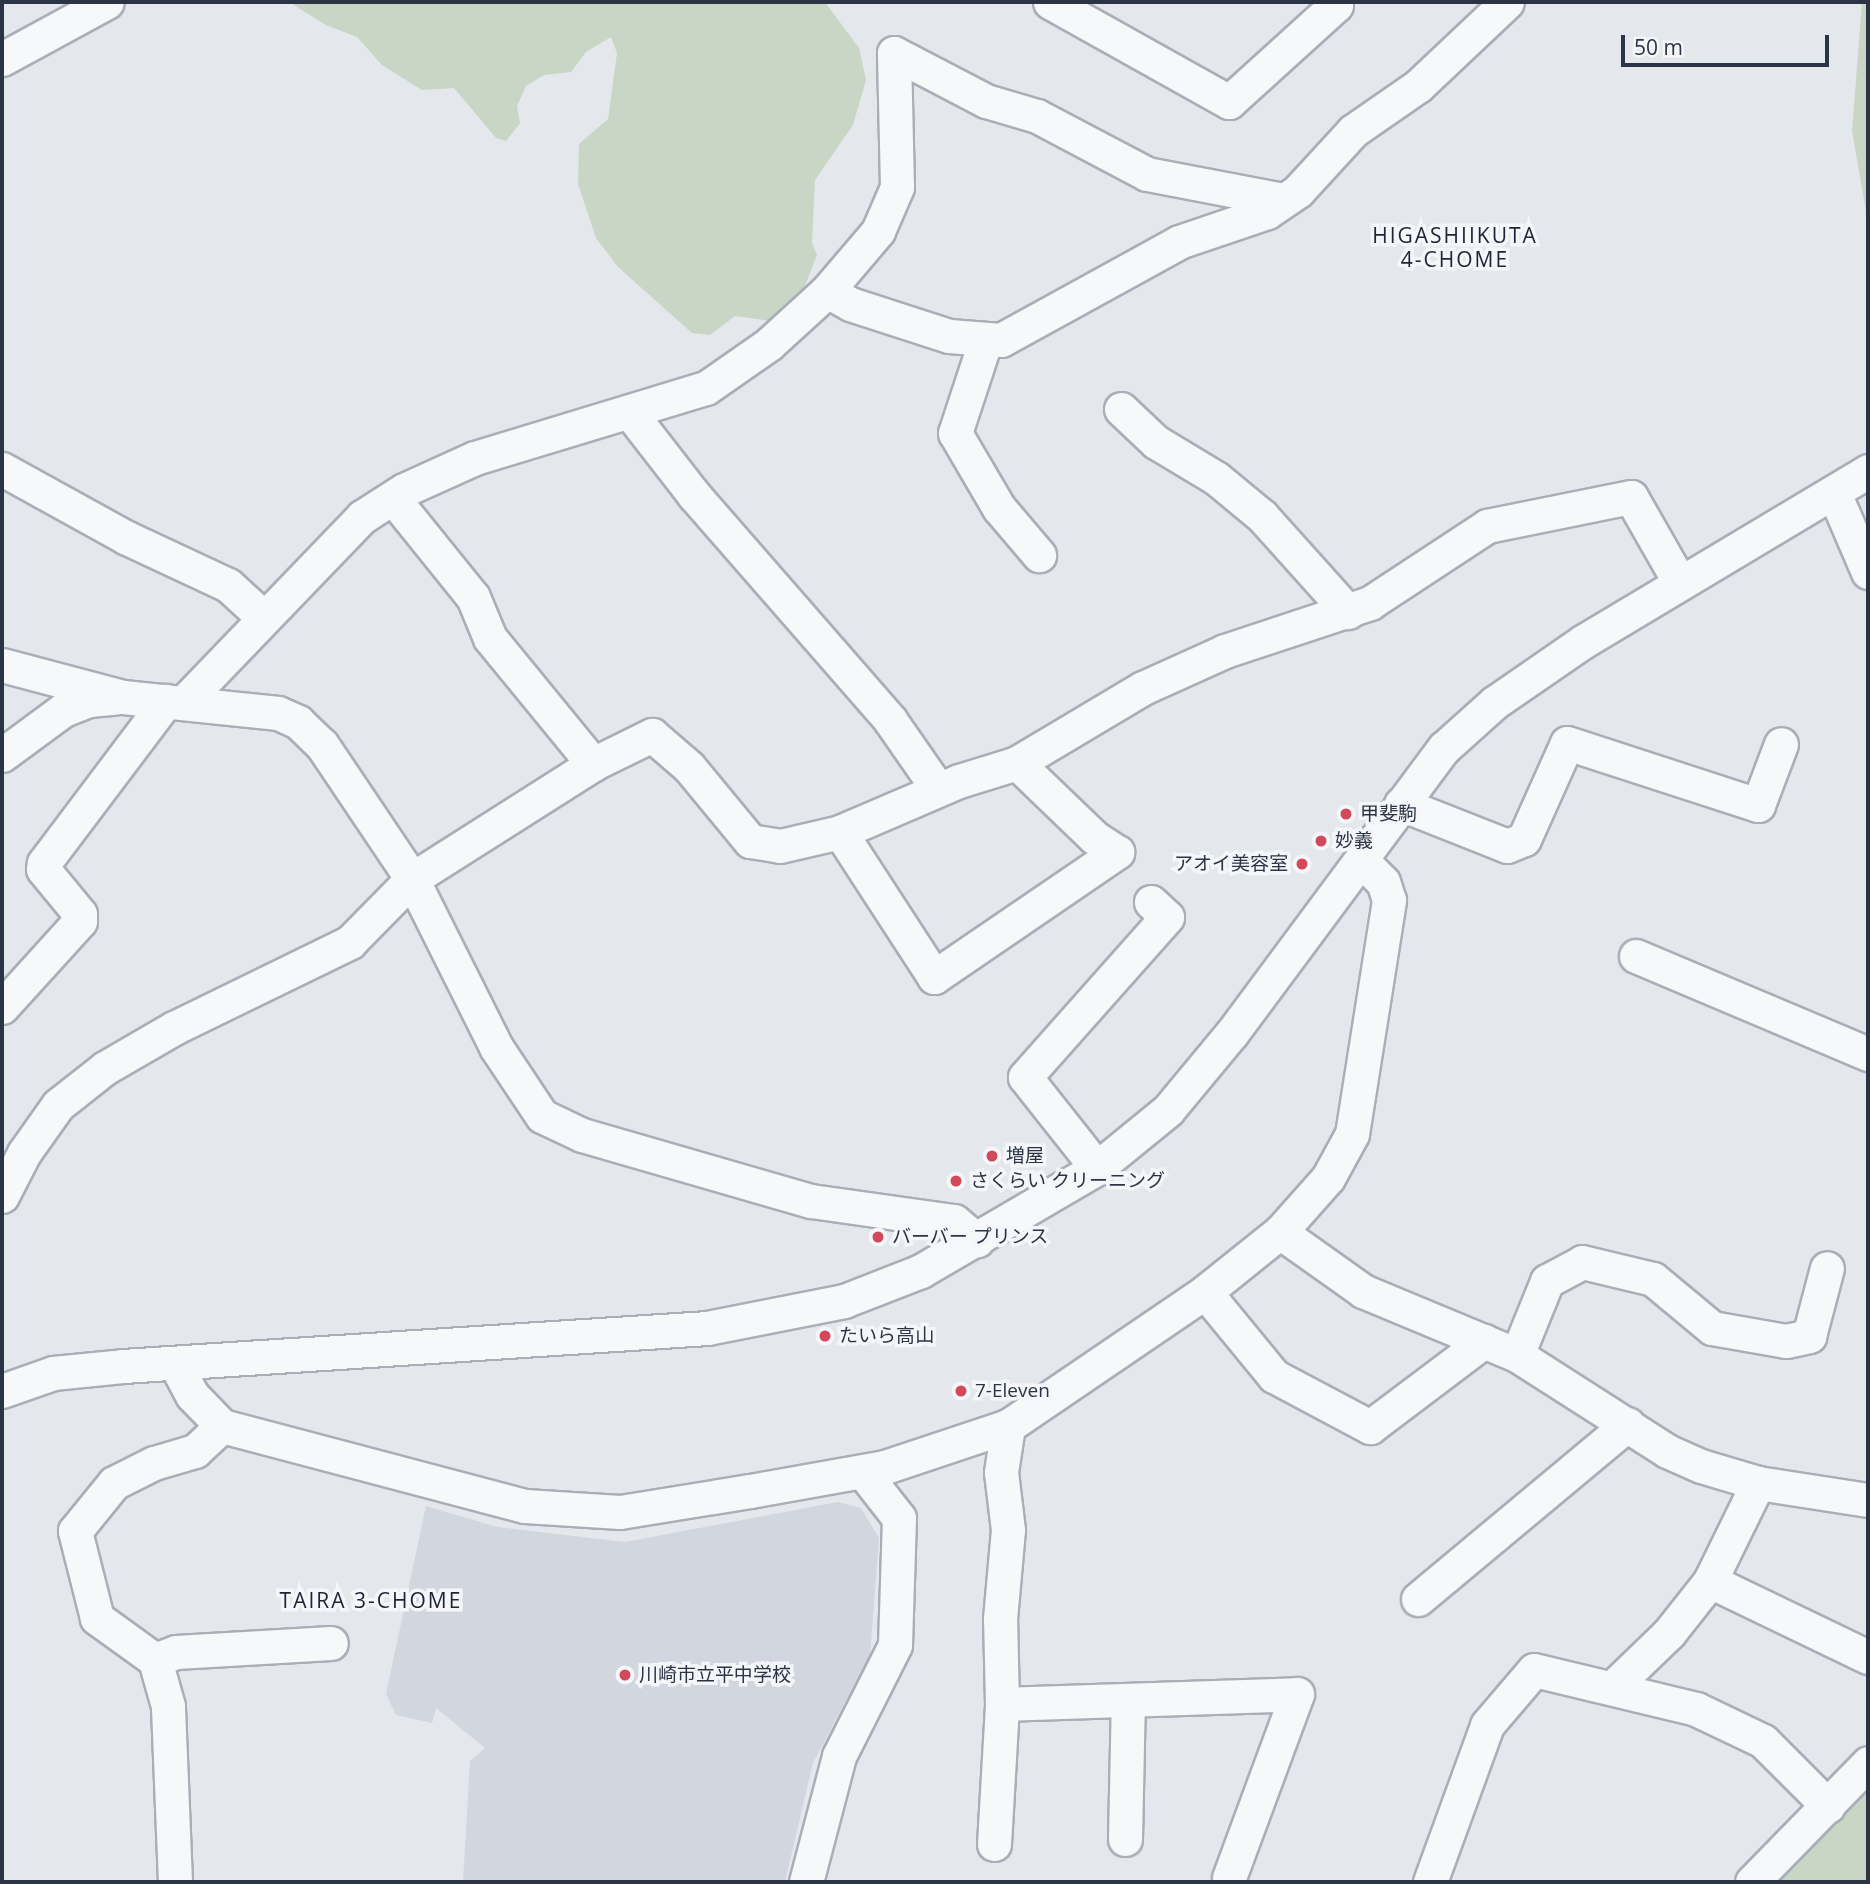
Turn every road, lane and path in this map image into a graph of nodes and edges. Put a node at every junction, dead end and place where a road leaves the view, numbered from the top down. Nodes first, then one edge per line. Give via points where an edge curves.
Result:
1 (107, 2) edge
2 (1050, 2) edge
3 (1331, 2) edge
4 (1507, 2) edge
5 (2, 59) edge
6 (1283, 200) junction
7 (827, 291) junction
8 (985, 342) junction
9 (1121, 409) dead end
10 (631, 414) junction
11 (2, 470) edge
12 (1866, 475) edge
13 (1834, 493) junction
14 (393, 498) junction
15 (1039, 555) dead end
16 (1868, 572) edge
17 (1679, 583) junction
18 (1348, 612) junction
19 (263, 617) junction
20 (2, 665) edge
21 (123, 697) junction
22 (175, 701) junction
23 (1781, 744) dead end
24 (2, 755) edge
25 (593, 764) junction
26 (1017, 764) junction
27 (938, 789) junction
28 (1401, 804) junction
29 (840, 832) junction
30 (1362, 860) junction
31 (412, 879) junction
32 (1152, 902) dead end
33 (1636, 956) dead end
34 (2, 1007) edge
35 (1868, 1054) edge
36 (1097, 1168) junction
37 (2, 1196) edge
38 (1280, 1232) junction
39 (977, 1240) junction
40 (1827, 1268) dead end
41 (1205, 1292) junction
42 (1484, 1341) junction
43 (1517, 1355) junction
44 (175, 1363) junction
45 (2, 1391) edge
46 (1628, 1424) junction
47 (222, 1426) junction
48 (1008, 1426) junction
49 (863, 1472) junction
50 (1758, 1483) junction
51 (1868, 1500) edge
52 (1710, 1581) junction
53 (1418, 1599) dead end
54 (331, 1643) dead end
55 (1868, 1657) edge
56 (155, 1660) junction
57 (1612, 1686) junction
58 (1128, 1700) junction
59 (1002, 1704) junction
60 (1868, 1763) edge
61 (1829, 1806) junction
62 (1125, 1839) dead end
63 (994, 1844) dead end
64 (1229, 1878) dead end
65 (175, 1882) edge
66 (806, 1882) edge
67 (1430, 1882) edge
68 (1752, 1882) edge

1 - 5 street
2 - 3 street via 1229,102 1336,5
4 - 6 street via 1418,86 1353,131
6 - 7 street via 1147,174 1037,116 986,101 894,53 897,187 878,231
6 - 8 street via 1267,212 1179,242 1052,316 1001,340
7 - 8 street via 886,317
7 - 10 street via 769,344 706,388
8 - 15 street via 955,433 999,508
9 - 18 street via 1156,442 1216,478 1262,516
10 - 14 street via 475,458
10 - 27 street via 694,495 890,720
11 - 19 street via 125,537 228,585
12 - 13 street
13 - 16 street
13 - 17 street
14 - 19 street via 362,517
14 - 25 street via 472,597 490,638
17 - 18 street via 1631,497 1487,526 1370,603
17 - 28 street via 1547,664 1494,703 1444,748
18 - 26 street via 1225,651 1143,688
19 - 22 street
20 - 21 street
21 - 22 street
21 - 24 street via 89,700 62,710
22 - 31 street via 278,713 298,722 322,744
22 - 34 street via 44,863 43,869 80,914 80,920
23 - 28 street via 1758,805 1567,743 1524,839 1507,846
25 - 29 street via 652,735 689,767 750,841 780,846
25 - 31 street
26 - 27 street
26 - 29 street via 1117,852 934,977
27 - 29 street
28 - 30 street
30 - 36 street via 1168,1110
30 - 38 street via 1383,882 1390,901 1352,1133 1328,1178
31 - 37 street via 351,942 174,1028 105,1068 58,1105 24,1153
31 - 39 street via 503,1059 542,1116 582,1135 811,1201 954,1221
32 - 36 street via 1167,917 1026,1077
33 - 35 street
36 - 39 street
38 - 41 street
38 - 42 street via 1363,1291
39 - 44 street via 921,1271 844,1301 707,1328
40 - 43 street via 1809,1336 1786,1342 1712,1328 1653,1279 1583,1262 1547,1281
41 - 42 street via 1274,1376 1370,1427
41 - 48 street
42 - 43 street
43 - 46 street
44 - 45 street via 53,1373
44 - 47 street via 192,1395
46 - 50 street via 1701,1466
46 - 53 street
47 - 49 street via 525,1506 620,1512
47 - 56 street via 195,1451 154,1463 114,1483 75,1531 97,1618
48 - 49 street via 927,1456
48 - 59 street via 1001,1472 1008,1530 1000,1619
49 - 66 street via 899,1518 895,1645 839,1755
50 - 51 street
50 - 52 street
52 - 55 street
52 - 57 street via 1669,1633
54 - 56 street via 176,1651
56 - 65 street via 167,1706
57 - 61 street via 1696,1709 1763,1741
57 - 67 street via 1581,1684 1534,1670 1487,1725
58 - 59 street
58 - 62 street
58 - 64 street via 1297,1694
59 - 63 street
60 - 61 street
61 - 68 street

